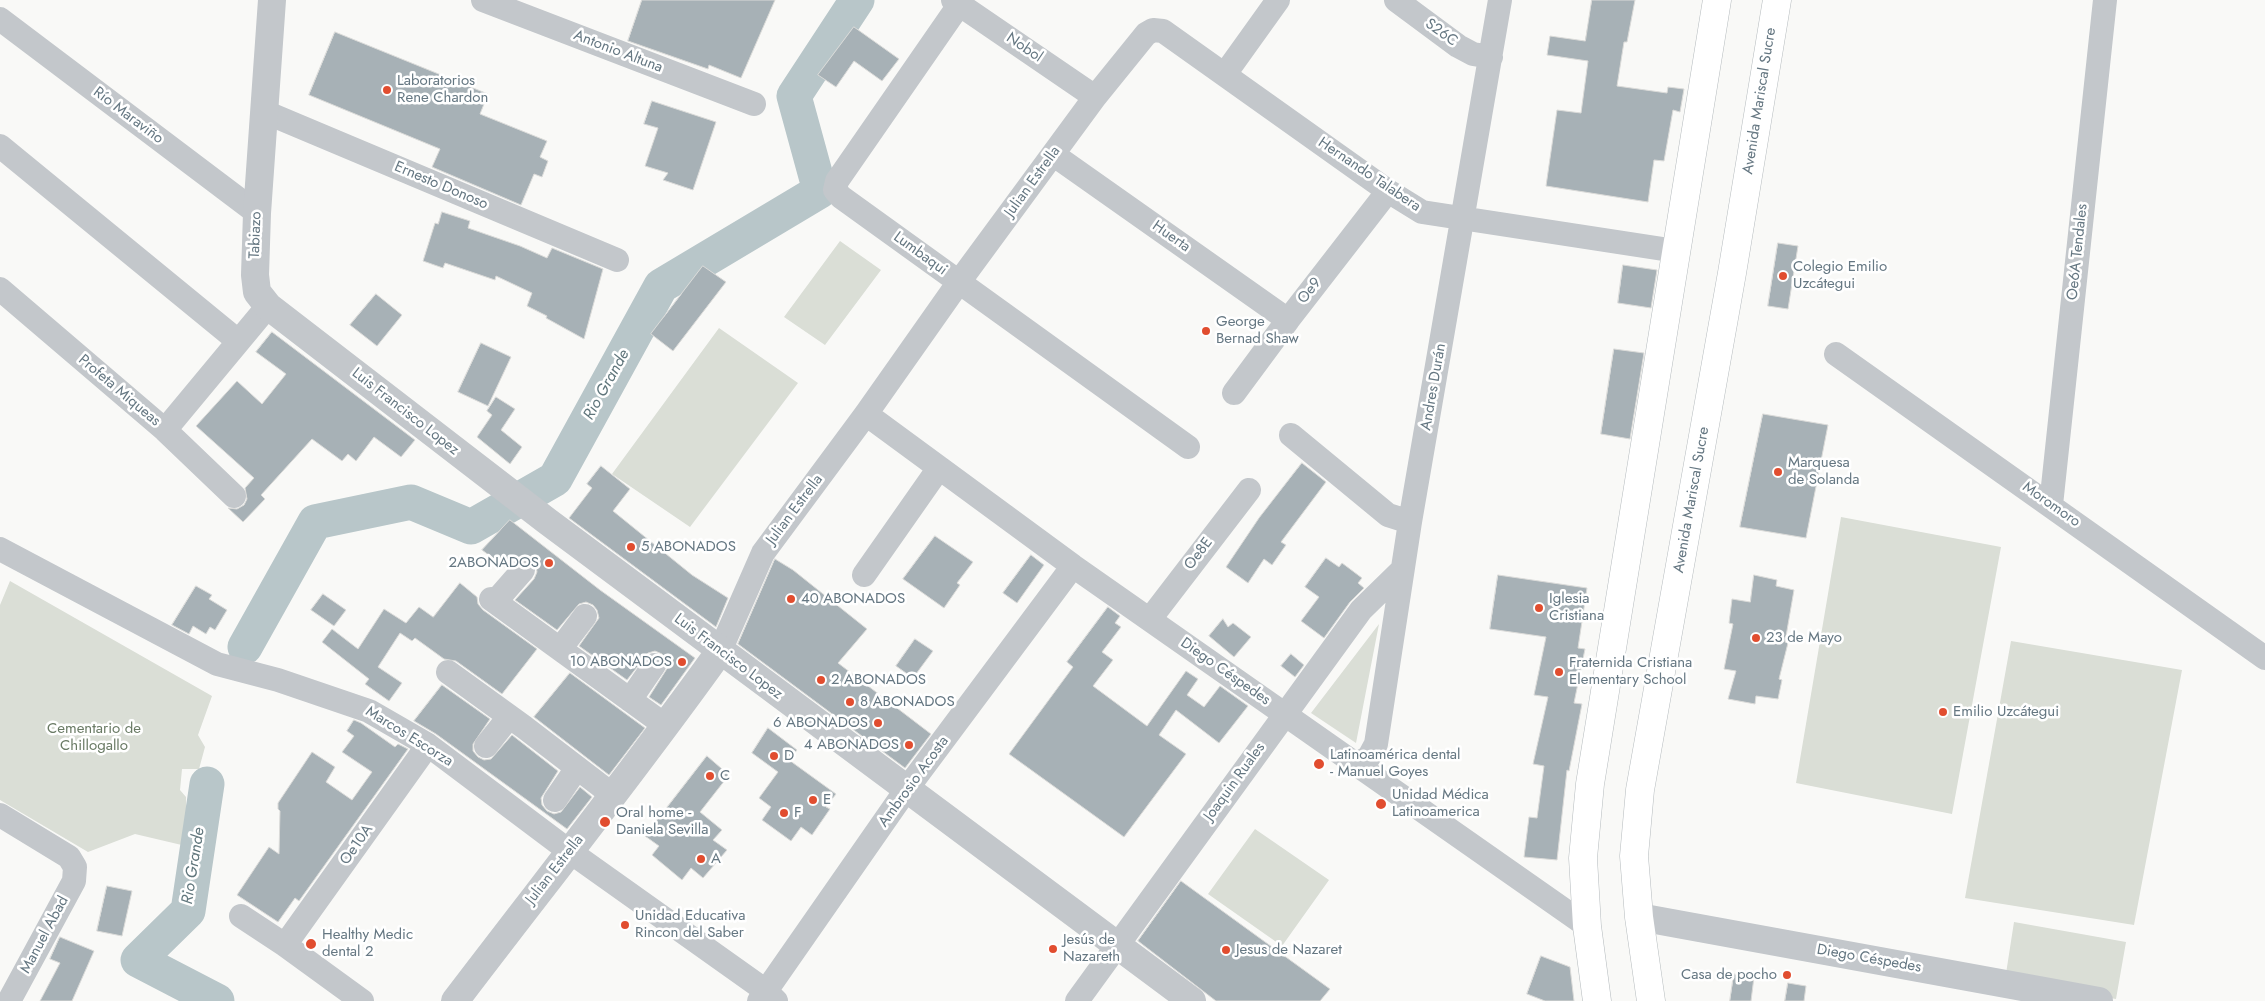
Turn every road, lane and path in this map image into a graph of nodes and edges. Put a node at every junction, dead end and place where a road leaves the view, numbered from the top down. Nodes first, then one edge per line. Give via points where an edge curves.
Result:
1 (272, 0) edge
2 (483, 0) edge
3 (1278, 0) edge
4 (1396, 0) edge
5 (1500, 0) edge
6 (1717, 0) edge
7 (1777, 0) edge
8 (2105, 0) edge
9 (956, 2) edge
10 (518, 6) edge
11 (0, 19) edge
12 (1153, 30) joint
13 (1491, 57) junction
14 (1225, 74) junction
15 (1095, 97) junction
16 (754, 104) dead end
17 (265, 112) junction
18 (0, 146) edge
19 (1054, 154) junction
20 (1388, 191) junction
21 (257, 213) junction
22 (1463, 220) junction
23 (1676, 251) junction
24 (617, 260) dead end
25 (959, 282) junction
26 (0, 289) edge
27 (268, 306) junction
28 (1288, 320) junction
29 (238, 342) junction
30 (1836, 354) dead end
31 (1234, 393) dead end
32 (866, 414) junction
33 (165, 430) junction
34 (1291, 436) dead end
35 (1188, 447) dead end
36 (939, 468) junction
37 (1249, 490) dead end
38 (234, 496) dead end
39 (2051, 505) junction
40 (1410, 522) junction
41 (0, 549) edge
42 (1073, 566) junction
43 (523, 570) dead end
44 (1402, 570) junction
45 (864, 575) dead end
46 (586, 616) dead end
47 (1150, 619) junction
48 (560, 649) junction
49 (720, 650) junction
50 (2265, 658) edge
51 (654, 665) dead end
52 (448, 672) dead end
53 (630, 700) junction
54 (1284, 714) junction
55 (509, 717) junction
56 (666, 726) junction
57 (428, 746) junction
58 (486, 746) dead end
59 (1356, 765) junction
60 (577, 768) junction
61 (906, 790) junction
62 (614, 796) junction
63 (555, 800) dead end
64 (0, 815) edge
65 (569, 851) junction
66 (240, 916) dead end
67 (1639, 917) junction
68 (1587, 926) junction
69 (285, 945) junction
70 (1118, 946) junction
71 (767, 998) edge
72 (9, 1001) edge
73 (362, 1001) edge
74 (454, 1001) edge
75 (1077, 1001) edge
76 (1192, 1001) edge
77 (1597, 1001) edge
78 (1651, 1001) edge
79 (2099, 1001) edge

1 - 17 street, Tabiazo
2 - 10 street, Antonio Altuna
3 - 14 street
4 - 13 street, S26C via 1458,46 1473,54
5 - 13 street, Andres Durán
6 - 23 main road
7 - 67 main road, Avenida Mariscal Sucre via 1640,790 1634,856
8 - 39 street, Oe6A Tendales
9 - 15 street, Nobol
9 - 25 street, Lumbaqui via 837,181 835,190
10 - 16 street, Antonio Altuna
11 - 21 street, Río Maraviño
12 - 14 street, Hernando Talabera via 1163,32
12 - 15 street, Julian Estrella via 1146,34
13 - 22 street, Andres Durán
14 - 20 street, Hernando Talabera
15 - 19 street, Julian Estrella
17 - 21 street, Tabiazo
17 - 24 street, Ernesto Donoso
18 - 29 street
19 - 25 street, Julian Estrella
19 - 28 street, Huerta
20 - 22 street, Hernando Talabera via 1422,212
20 - 28 street, Oe9
21 - 27 street, Tabiazo via 256,287
22 - 23 street, Hernando Talabera
22 - 40 street, Andres Durán
23 - 68 main road via 1590,784 1584,858
25 - 32 street, Julian Estrella
25 - 35 street, Lumbaqui
26 - 33 street, Profeta Miqueas
27 - 29 street
27 - 49 street, Luis Francisco Lopez
28 - 31 street, Oe9
29 - 33 street
30 - 39 street, Moromoro
32 - 36 street, Diego Céspedes
32 - 49 street, Julian Estrella via 763,553
33 - 38 street, Profeta Miqueas
34 - 40 street via 1388,515
36 - 42 street, Diego Céspedes
36 - 45 street
37 - 47 street, Oe8E
39 - 50 street, Moromoro
40 - 44 street, Andres Durán
41 - 57 street, Marcos Escorza via 218,664 344,701 369,711
42 - 47 street, Diego Céspedes
42 - 61 street, Ambrosio Acosta
43 - 48 street via 493,601
44 - 54 street, Joaquin Ruales via 1361,610
44 - 59 street, Andres Durán via 1376,744 1369,757
46 - 48 street
47 - 54 street, Diego Céspedes
48 - 53 street
49 - 56 street, Julian Estrella
49 - 61 street, Luis Francisco Lopez
51 - 53 street
52 - 55 street
53 - 56 street
54 - 59 street, Diego Céspedes
54 - 70 street, Joaquin Ruales
55 - 58 street
55 - 60 street
56 - 62 street, Julian Estrella
57 - 65 street, Marcos Escorza
57 - 69 street, Oe10A
59 - 68 street, Diego Céspedes
60 - 62 street
60 - 63 street
61 - 70 street, Luis Francisco Lopez
61 - 71 street, Ambrosio Acosta
62 - 65 street, Julian Estrella
64 - 72 street, Manuel Abad via 69,856 75,867 74,881
65 - 71 street, Marcos Escorza
65 - 74 street, Julian Estrella
66 - 69 street
67 - 78 main road, Avenida Mariscal Sucre
67 - 79 street, Diego Céspedes
68 - 77 main road
69 - 73 street
70 - 75 street, Joaquin Ruales
70 - 76 street, Luis Francisco Lopez

